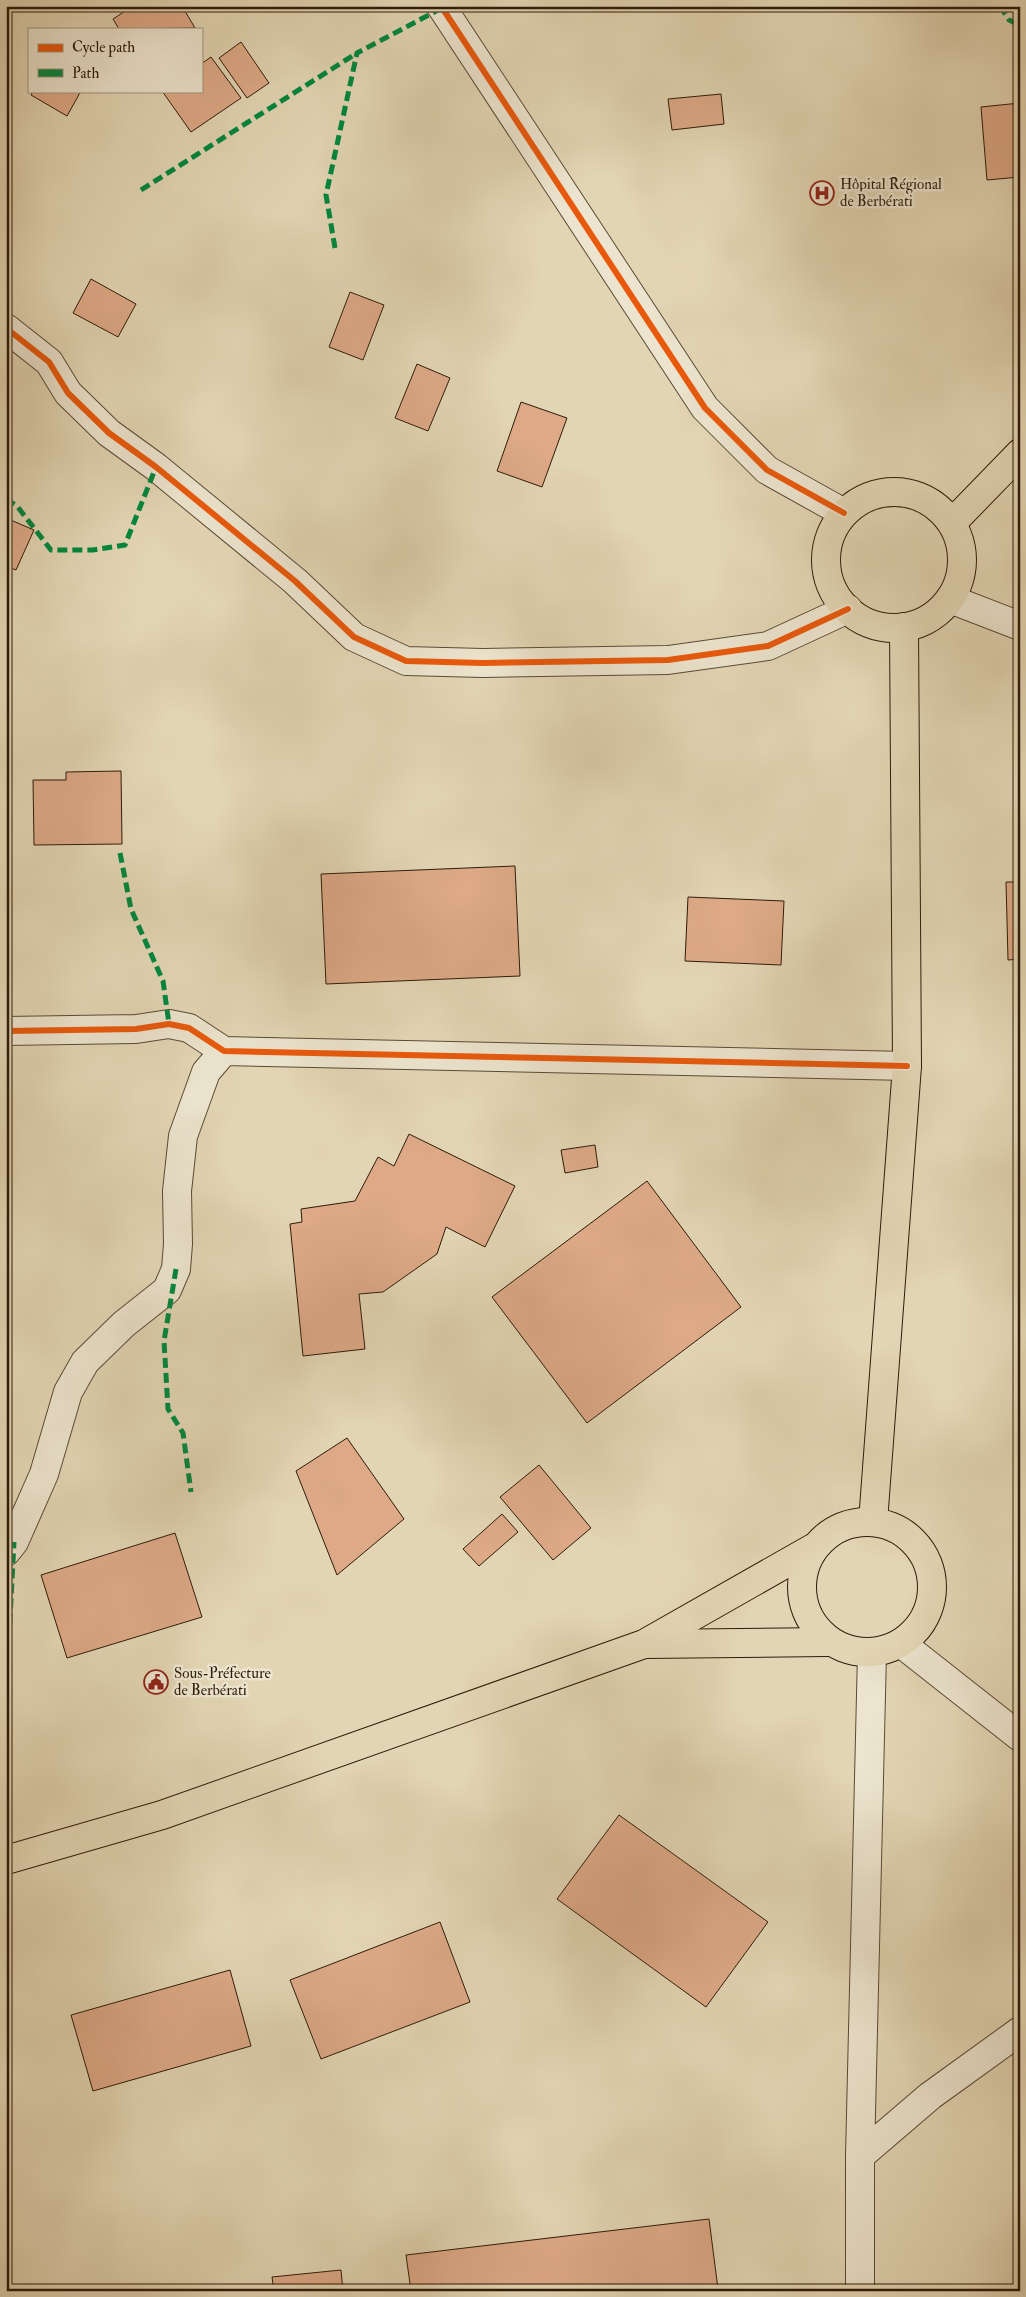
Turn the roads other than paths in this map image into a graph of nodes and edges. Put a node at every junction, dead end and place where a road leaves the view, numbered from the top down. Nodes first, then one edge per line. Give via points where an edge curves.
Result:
1 (441, 6) edge
2 (6, 328) edge
3 (1020, 453) edge
4 (844, 513) junction
5 (952, 523) junction
6 (950, 599) junction
7 (848, 609) junction
8 (1020, 626) edge
9 (904, 627) junction
10 (6, 1031) edge
11 (224, 1050) junction
12 (907, 1066) junction
13 (873, 1522) junction
14 (813, 1548) junction
15 (6, 1552) edge
16 (828, 1642) junction
17 (644, 1644) junction
18 (902, 1644) junction
19 (872, 1653) junction
20 (1020, 1737) edge
21 (6, 1860) edge
22 (1020, 2031) edge
23 (860, 2156) junction
24 (860, 2291) edge

1 - 4 street via 705,408 767,470
2 - 7 street via 49,362 68,393 109,433 163,472 295,581 354,637 406,660 483,663 668,660 768,646
3 - 5 main road
4 - 5 main road via 859,501 878,493 899,492 919,497 938,507
4 - 7 main road via 832,531 826,551 827,573 834,593
5 - 6 main road via 962,548 961,574
6 - 8 street
6 - 9 main road via 922,622
7 - 9 main road via 874,624
9 - 12 main road
10 - 11 street via 136,1028 169,1024 189,1028
11 - 12 street
11 - 15 street via 206,1072 183,1136 177,1191 176,1269 167,1290 124,1324 85,1362 68,1392 44,1474 14,1542
12 - 13 main road
13 - 14 main road via 847,1524 827,1534
13 - 18 main road via 895,1527 914,1542 929,1565 933,1581 931,1603 918,1629
14 - 16 main road via 802,1569 800,1590 807,1616
14 - 17 main road
16 - 17 main road
16 - 19 main road via 856,1653
17 - 21 main road via 162,1814
18 - 19 main road
18 - 20 street
19 - 23 street
22 - 23 street via 930,2096
23 - 24 street

